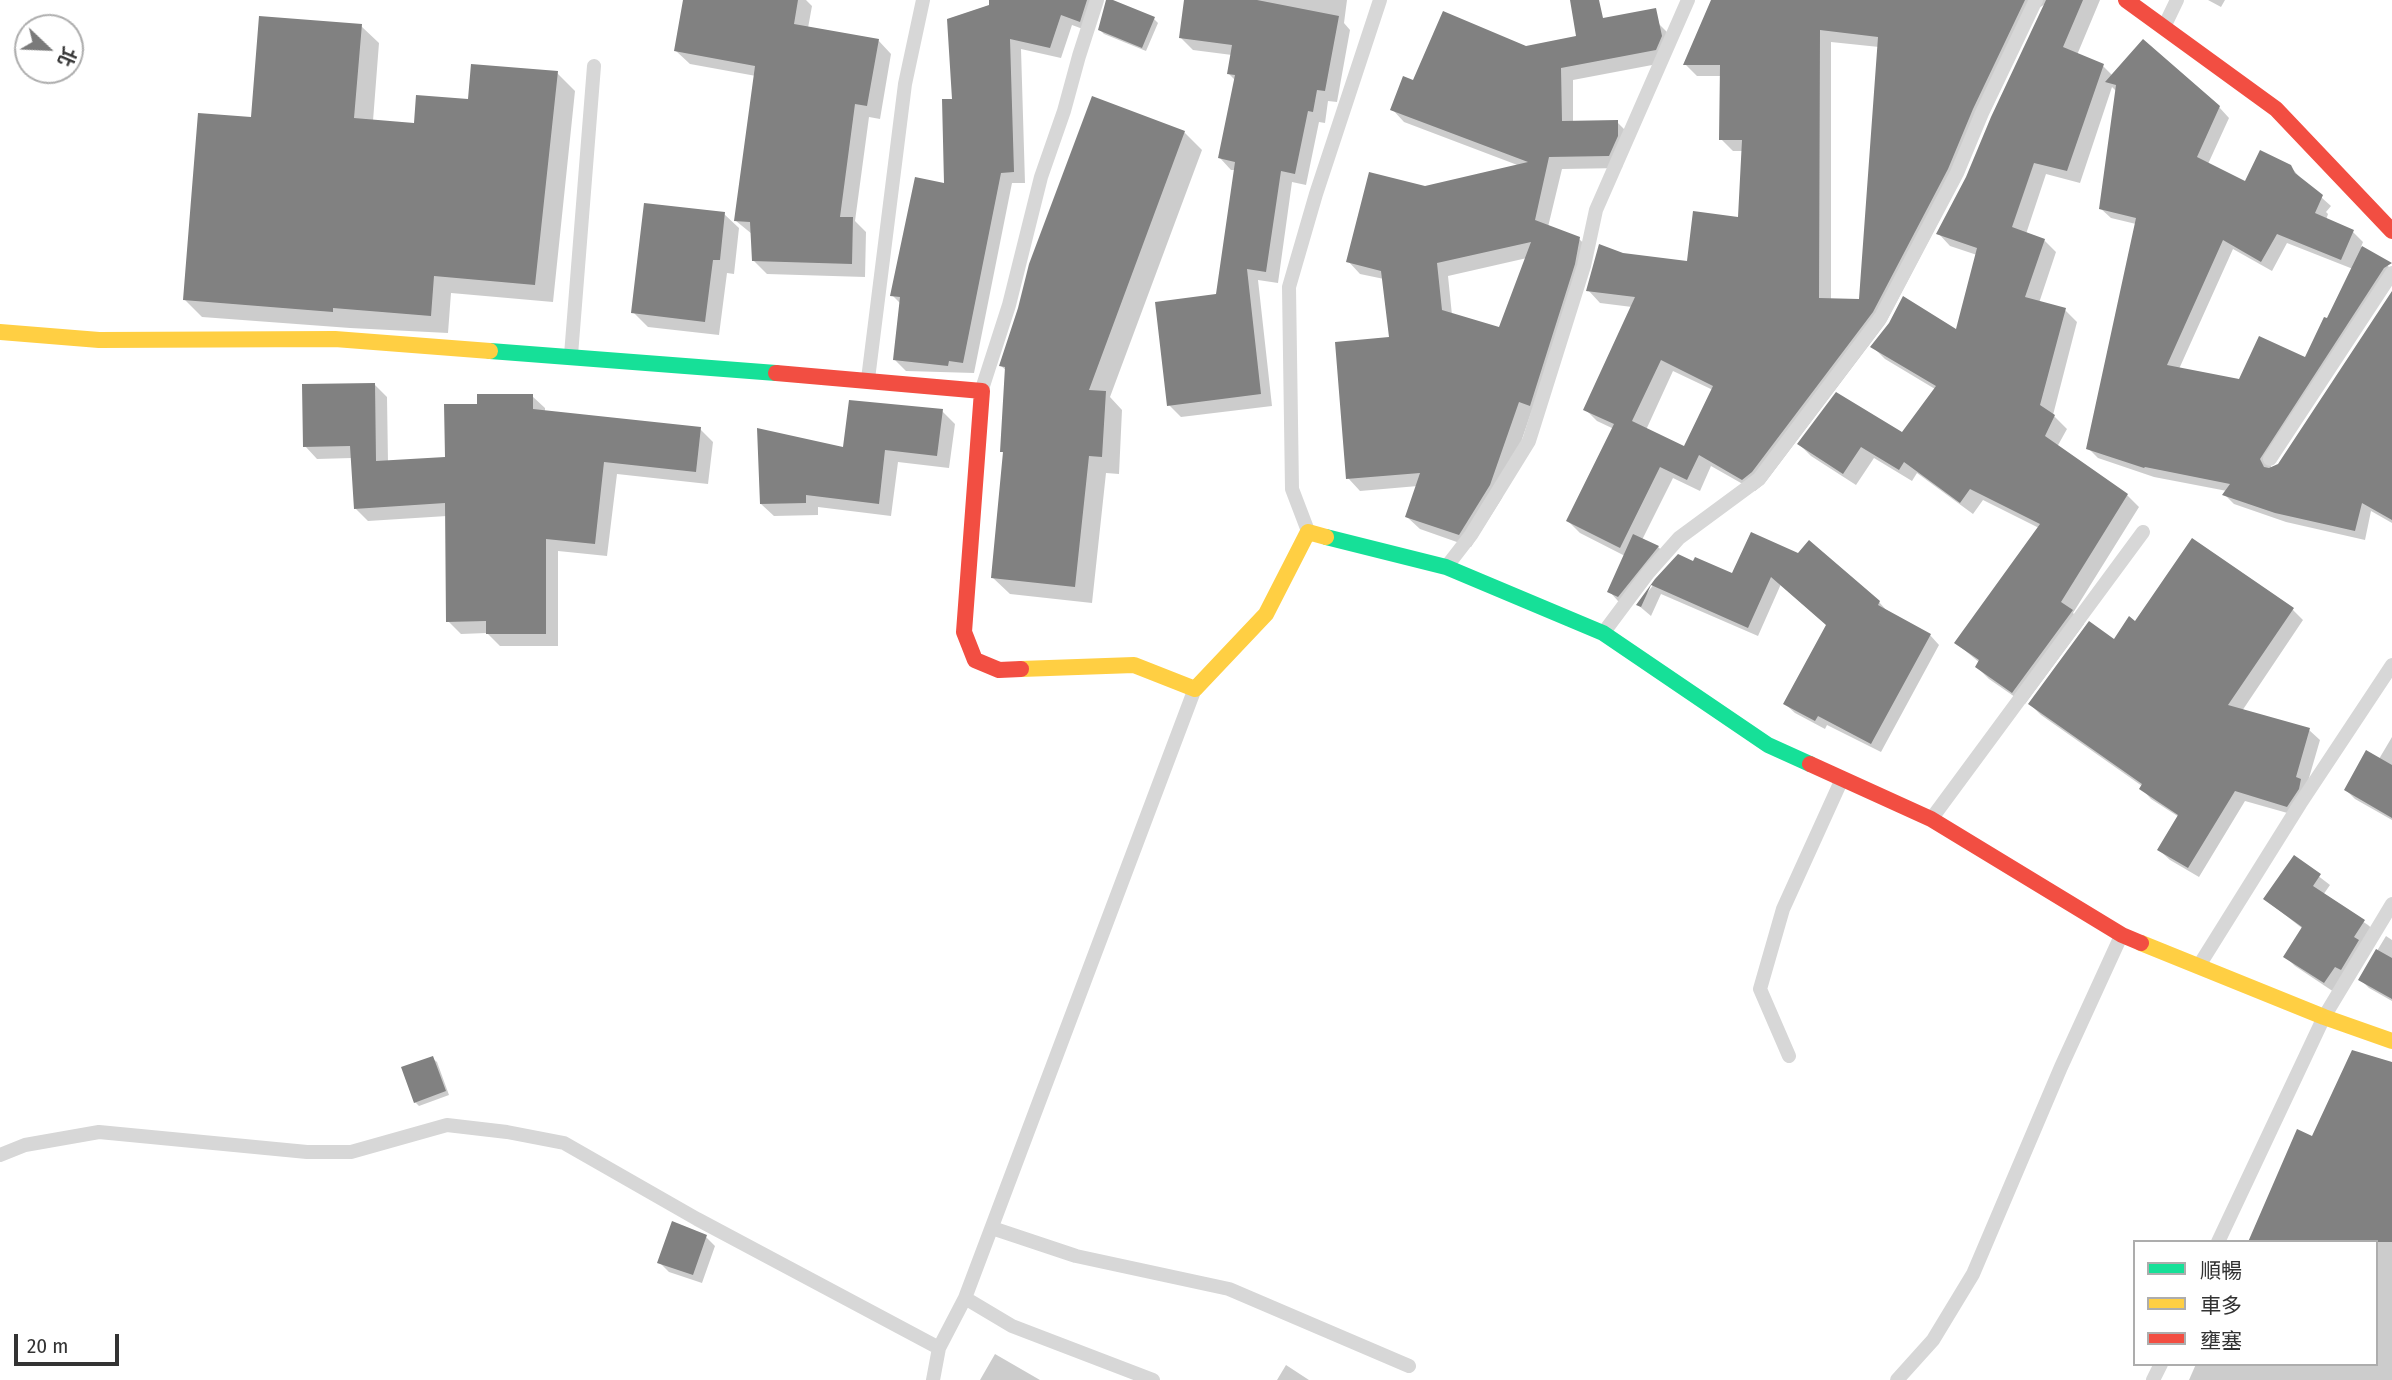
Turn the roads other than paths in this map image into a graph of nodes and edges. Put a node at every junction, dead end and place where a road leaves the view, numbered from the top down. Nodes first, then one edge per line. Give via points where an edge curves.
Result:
1 (923, 0) edge
2 (1097, 0) edge
3 (1380, 0) edge
4 (1688, 0) edge
5 (2036, 0) edge
6 (2126, 0) edge
7 (2176, 0) edge
8 (2163, 28) junction
9 (594, 66) dead end
10 (2392, 231) edge
11 (2392, 273) edge
12 (0, 332) edge
13 (570, 356) junction
14 (868, 380) junction
15 (982, 391) junction
16 (2270, 459) dead end
17 (1308, 532) junction
18 (2143, 532) dead end
19 (1447, 567) junction
20 (1603, 633) junction
21 (2392, 665) edge
22 (1195, 690) junction
23 (1842, 779) junction
24 (1931, 819) junction
25 (2392, 904) edge
26 (2122, 934) junction
27 (2199, 965) junction
28 (2324, 1017) junction
29 (2392, 1041) edge
30 (1789, 1056) dead end
31 (0, 1156) edge
32 (992, 1227) junction
33 (2219, 1240) edge
34 (965, 1298) junction
35 (939, 1348) junction
36 (1409, 1366) dead end
37 (933, 1380) edge
38 (1153, 1380) edge
39 (1898, 1380) edge

1 - 14 lane via 905,84
2 - 15 lane via 1041,177
3 - 17 lane via 1289,287 1292,489
4 - 19 lane via 1596,210 1584,266 1529,441
5 - 20 lane via 1957,173 1881,317 1759,479 1679,538
6 - 8 street
7 - 8 lane
8 - 10 street via 2276,109
9 - 13 lane
11 - 16 lane
12 - 13 street via 99,340 335,339
13 - 14 street
14 - 15 street
15 - 22 street via 964,632 975,660 999,670 1134,665
17 - 19 street
17 - 22 street via 1266,614
18 - 24 lane
19 - 20 street
20 - 23 street via 1768,745
21 - 27 lane
22 - 32 lane
23 - 24 street
23 - 30 lane via 1783,909 1760,989
24 - 26 street
25 - 28 lane
26 - 27 street
26 - 39 lane via 1973,1274 1933,1340
27 - 28 street
28 - 29 street
28 - 33 lane
31 - 35 lane via 25,1144 99,1132 351,1152 447,1125 564,1143
32 - 34 lane
32 - 36 lane via 1076,1256 1229,1289
34 - 35 lane
34 - 38 lane via 1012,1326
35 - 37 lane

